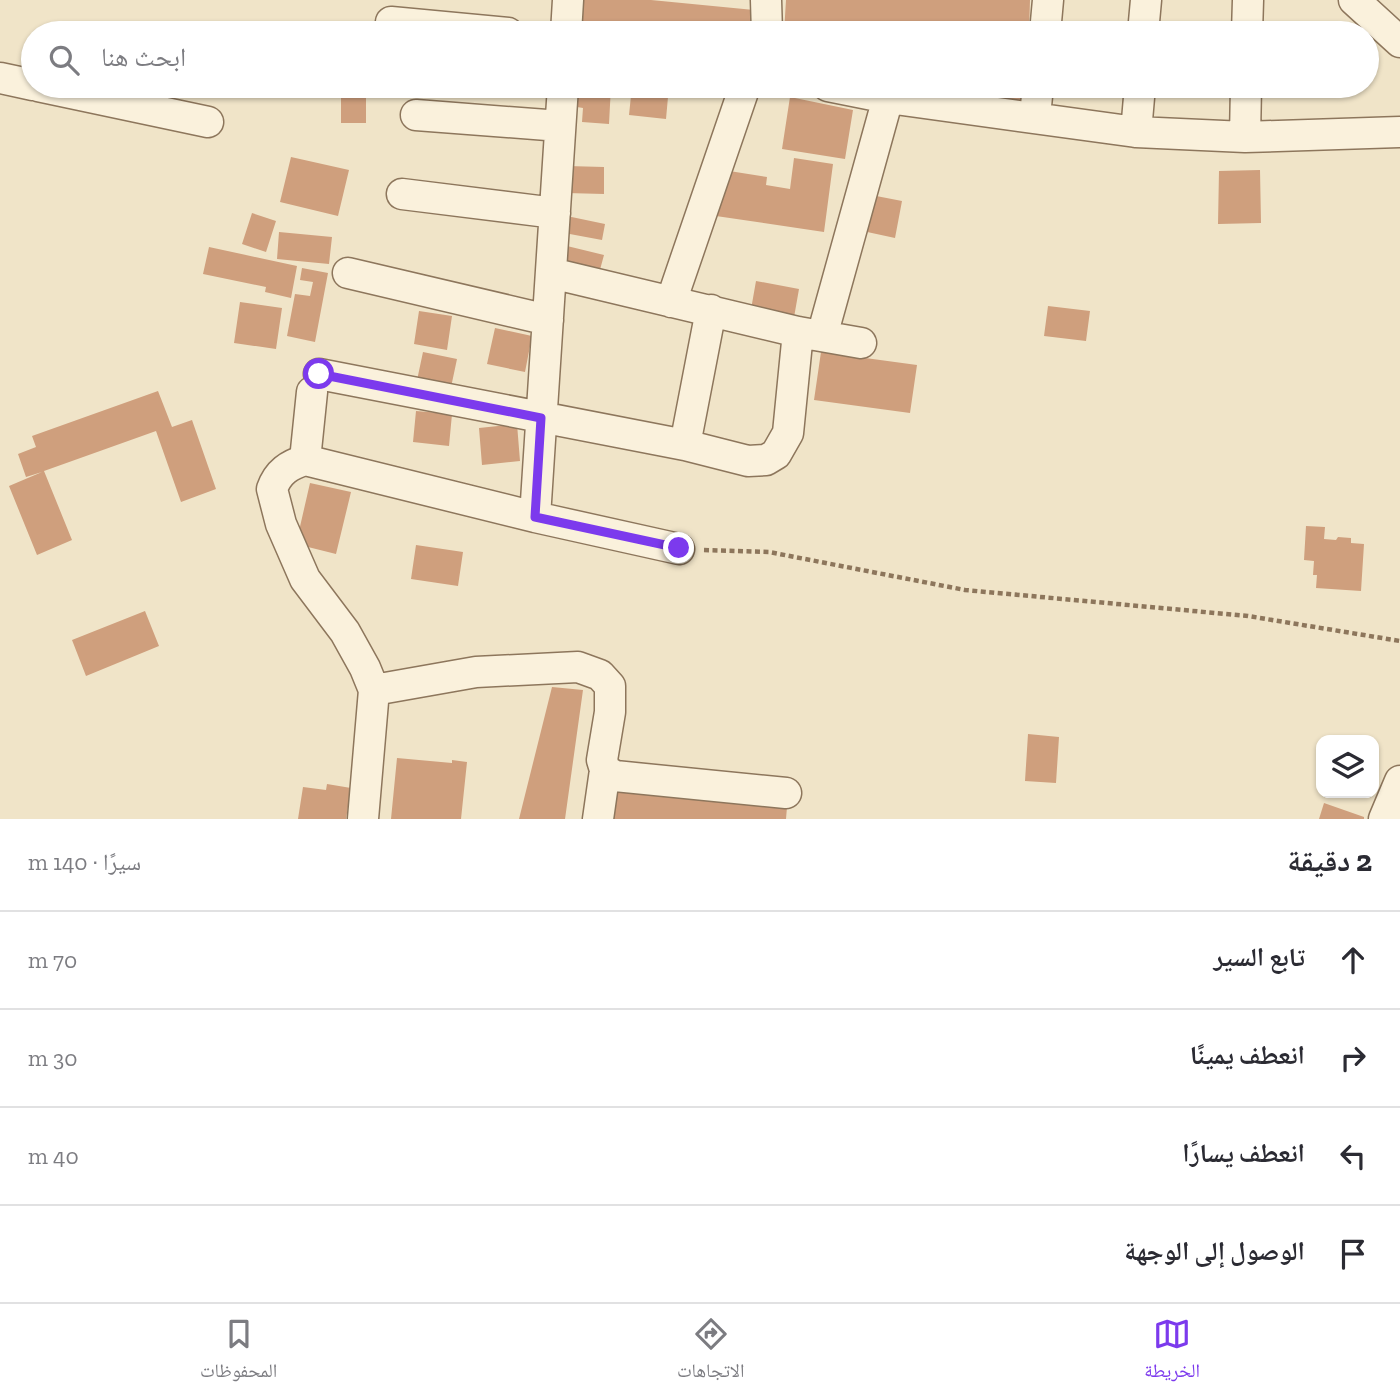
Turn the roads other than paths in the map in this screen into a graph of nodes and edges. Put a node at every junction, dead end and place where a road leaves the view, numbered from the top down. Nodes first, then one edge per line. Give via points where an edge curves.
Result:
1 (568, 0) edge
2 (766, 0) edge
3 (1048, 0) edge
4 (1146, 0) edge
5 (1248, 0) edge
6 (1354, 0) edge
7 (567, 21) edge
8 (766, 21) edge
9 (1046, 21) edge
10 (1144, 21) edge
11 (1247, 21) edge
12 (1377, 21) edge
13 (1379, 23) edge
14 (1400, 42) edge
15 (0, 78) edge
16 (21, 82) edge
17 (96, 98) edge
18 (562, 98) edge
19 (741, 98) edge
20 (888, 98) joint
21 (1037, 98) edge
22 (1139, 98) edge
23 (1246, 98) edge
24 (416, 115) dead end
25 (1035, 116) junction
26 (208, 122) dead end
27 (561, 126) junction
28 (1136, 132) junction
29 (1400, 132) edge
30 (1245, 137) junction
31 (401, 194) dead end
32 (555, 213) junction
33 (348, 273) dead end
34 (551, 273) junction
35 (671, 302) junction
36 (711, 310) junction
37 (548, 320) junction
38 (810, 334) junction
39 (861, 343) dead end
40 (541, 418) junction
41 (685, 446) junction
42 (305, 460) junction
43 (535, 517) junction
44 (679, 548) road end
45 (374, 690) junction
46 (605, 771) junction
47 (1400, 781) edge
48 (786, 793) dead end
49 (363, 819) edge
50 (598, 819) edge
51 (1384, 819) edge

1 - 7 street
2 - 8 street
3 - 9 street
4 - 10 street
5 - 11 street
6 - 12 street
13 - 14 street
15 - 16 street
17 - 26 street
18 - 27 street
19 - 35 street
20 - 25 street
20 - 38 street
21 - 25 street
22 - 28 street
23 - 30 street
24 - 27 street
25 - 28 street
27 - 32 street
28 - 30 street
29 - 30 street
31 - 32 street
32 - 34 street
33 - 37 street
34 - 35 street
34 - 37 street
35 - 36 street
36 - 38 street
36 - 41 street
37 - 40 street
38 - 39 street
38 - 41 street via 788,433 776,454 748,461
40 - 41 street
40 - 42 street via 316,383
40 - 43 street
42 - 43 street
42 - 45 street via 290,464 279,475 272,489 274,502 305,579 345,632
43 - 44 street
45 - 46 street via 476,672 578,667 600,675 610,686
45 - 49 street
46 - 48 street via 615,776
46 - 50 street
47 - 51 street

